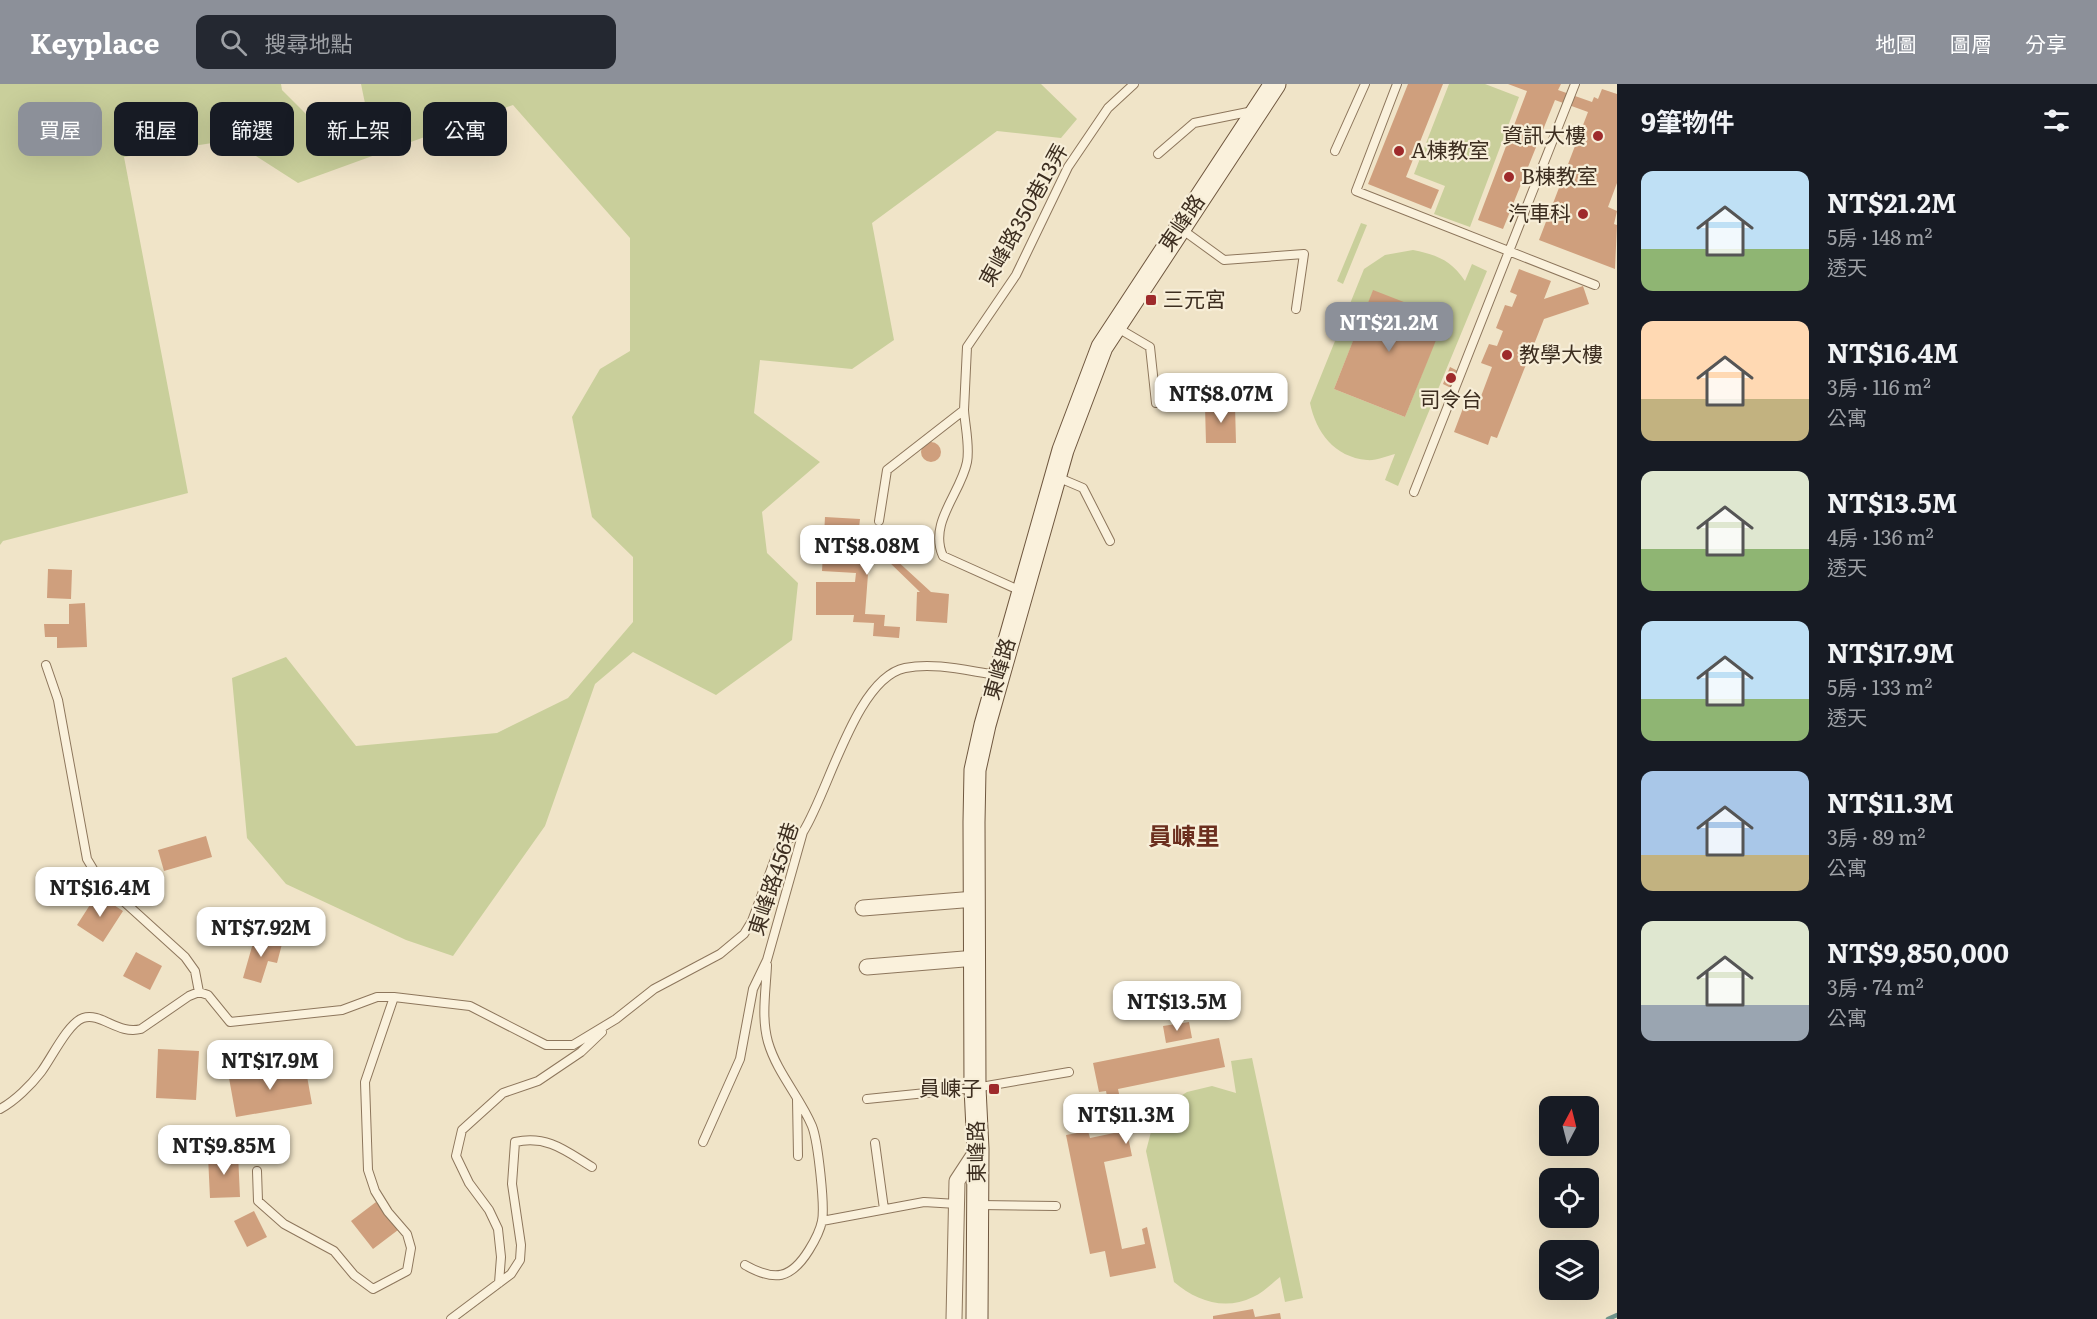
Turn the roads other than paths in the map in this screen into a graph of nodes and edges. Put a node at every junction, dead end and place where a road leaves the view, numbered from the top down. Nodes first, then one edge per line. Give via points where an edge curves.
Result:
1 (1134, 84) edge
2 (1275, 84) edge
3 (1365, 84) edge
4 (1396, 84) edge
5 (1575, 84) edge
6 (1257, 110) junction
7 (1335, 151) dead end
8 (1158, 154) dead end
9 (1179, 228) junction
10 (1510, 253) junction
11 (1595, 285) dead end
12 (1296, 309) dead end
13 (1114, 327) junction
14 (1256, 401) dead end
15 (964, 410) junction
16 (1055, 477) junction
17 (1414, 492) dead end
18 (879, 521) dead end
19 (1110, 542) dead end
20 (1022, 592) junction
21 (46, 665) dead end
22 (999, 675) junction
23 (803, 832) junction
24 (975, 899) junction
25 (862, 908) dead end
26 (975, 958) junction
27 (767, 960) junction
28 (867, 967) dead end
29 (199, 992) junction
30 (394, 997) junction
31 (616, 1019) junction
32 (1069, 1072) dead end
33 (975, 1088) junction
34 (797, 1098) junction
35 (867, 1099) dead end
36 (0, 1109) edge
37 (703, 1142) dead end
38 (874, 1143) dead end
39 (978, 1149) junction
40 (798, 1156) dead end
41 (592, 1167) dead end
42 (257, 1171) dead end
43 (957, 1204) junction
44 (978, 1205) junction
45 (1056, 1206) dead end
46 (884, 1209) junction
47 (822, 1221) junction
48 (746, 1265) dead end
49 (499, 1283) junction
50 (451, 1319) edge
51 (954, 1319) edge
52 (977, 1319) edge

1 - 15 lane, 東峰路350巷13弄 via 1108,108 1068,167 1016,275 967,347
2 - 6 main road, 東峰路
3 - 7 lane
4 - 10 lane via 1356,191
5 - 10 lane
6 - 8 lane via 1194,123
6 - 9 main road, 東峰路
9 - 12 lane via 1224,260 1304,254
9 - 13 main road, 東峰路
10 - 11 lane
10 - 17 lane
13 - 14 lane via 1150,347 1156,403
13 - 16 main road, 東峰路 via 1082,395
15 - 18 lane via 887,470
15 - 20 lane, 東峰路350巷13弄 via 967,462 942,520 940,549 943,556
16 - 19 lane via 1083,488
16 - 20 main road, 東峰路
20 - 22 main road, 東峰路
21 - 29 lane via 58,700 90,864 99,879 185,957 195,971
22 - 23 lane, 東峰路456巷 via 943,667 904,668 878,682 862,703 815,814
22 - 24 main road, 東峰路 via 975,770
23 - 27 lane, 東峰路456巷
23 - 31 lane via 778,850 744,934 720,954 654,989
24 - 25 street
24 - 26 main road, 東峰路
26 - 28 street
26 - 33 main road, 東峰路
27 - 34 lane via 766,1032 780,1072
27 - 37 lane, 東峰路456巷 via 753,989 740,1059
29 - 30 lane via 208,996 224,1019 238,1023 342,1010 377,997
29 - 36 lane via 141,1029 132,1031 91,1017 83,1018 68,1030 39,1074
30 - 31 lane via 470,1005 531,1039 558,1047 573,1045
30 - 42 lane via 365,1082 368,1170 375,1191 407,1234 411,1248 407,1271 373,1289 354,1275 334,1251 285,1224 258,1201
31 - 49 lane via 581,1052 538,1081 503,1093 462,1130 456,1156 498,1229
32 - 33 lane
33 - 35 lane
33 - 39 main road, 東峰路
34 - 40 lane
34 - 47 lane via 813,1128
38 - 46 lane
39 - 43 street via 957,1181
39 - 44 main road, 東峰路
41 - 49 lane via 558,1146 533,1138 515,1142 512,1184 520,1260
43 - 46 lane via 924,1202
43 - 51 street
44 - 45 lane
44 - 52 main road, 東峰路
46 - 47 lane
47 - 48 lane via 800,1265 788,1275 759,1273
49 - 50 lane

